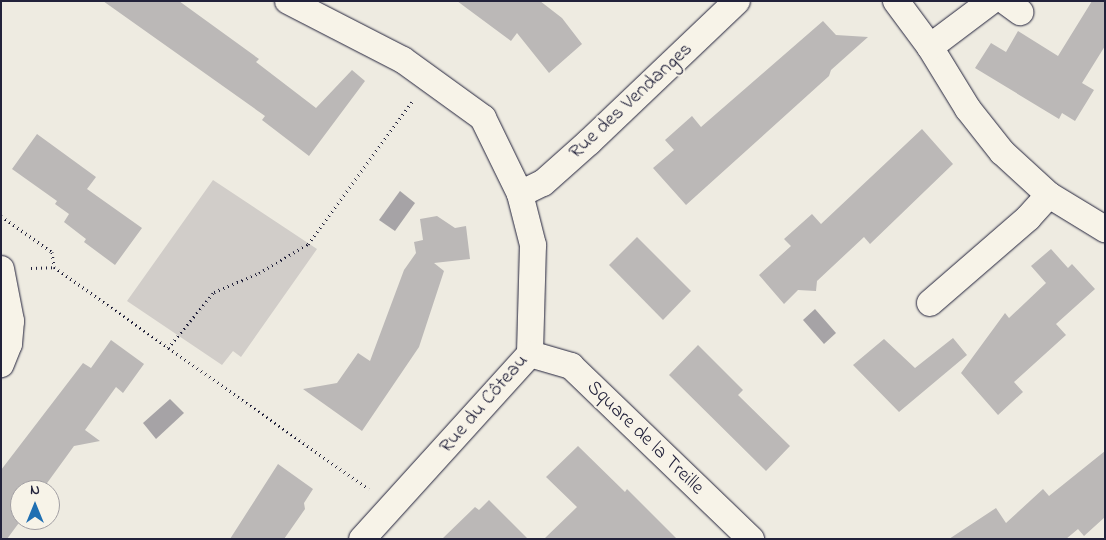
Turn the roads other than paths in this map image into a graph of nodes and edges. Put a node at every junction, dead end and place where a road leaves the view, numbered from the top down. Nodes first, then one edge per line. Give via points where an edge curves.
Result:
1 (288, 1) edge
2 (737, 1) edge
3 (896, 1) edge
4 (991, 1) edge
5 (930, 47) junction
6 (520, 194) junction
7 (1049, 195) junction
8 (1105, 229) edge
9 (2, 270) edge
10 (930, 303) dead end
11 (530, 354) junction
12 (1, 364) edge
13 (362, 539) edge
14 (751, 539) edge

1 - 6 street, Rue du Côteau via 403,60 483,118
2 - 6 street, Rue des Vendanges via 543,183
3 - 5 street
4 - 5 street
5 - 7 street via 968,110 1002,152
6 - 11 street, Rue du Côteau via 533,245
7 - 8 street
7 - 10 street via 1028,218
9 - 12 street via 11,321 9,344
11 - 13 street, Rue du Côteau
11 - 14 street, Square de la Treille via 571,366

